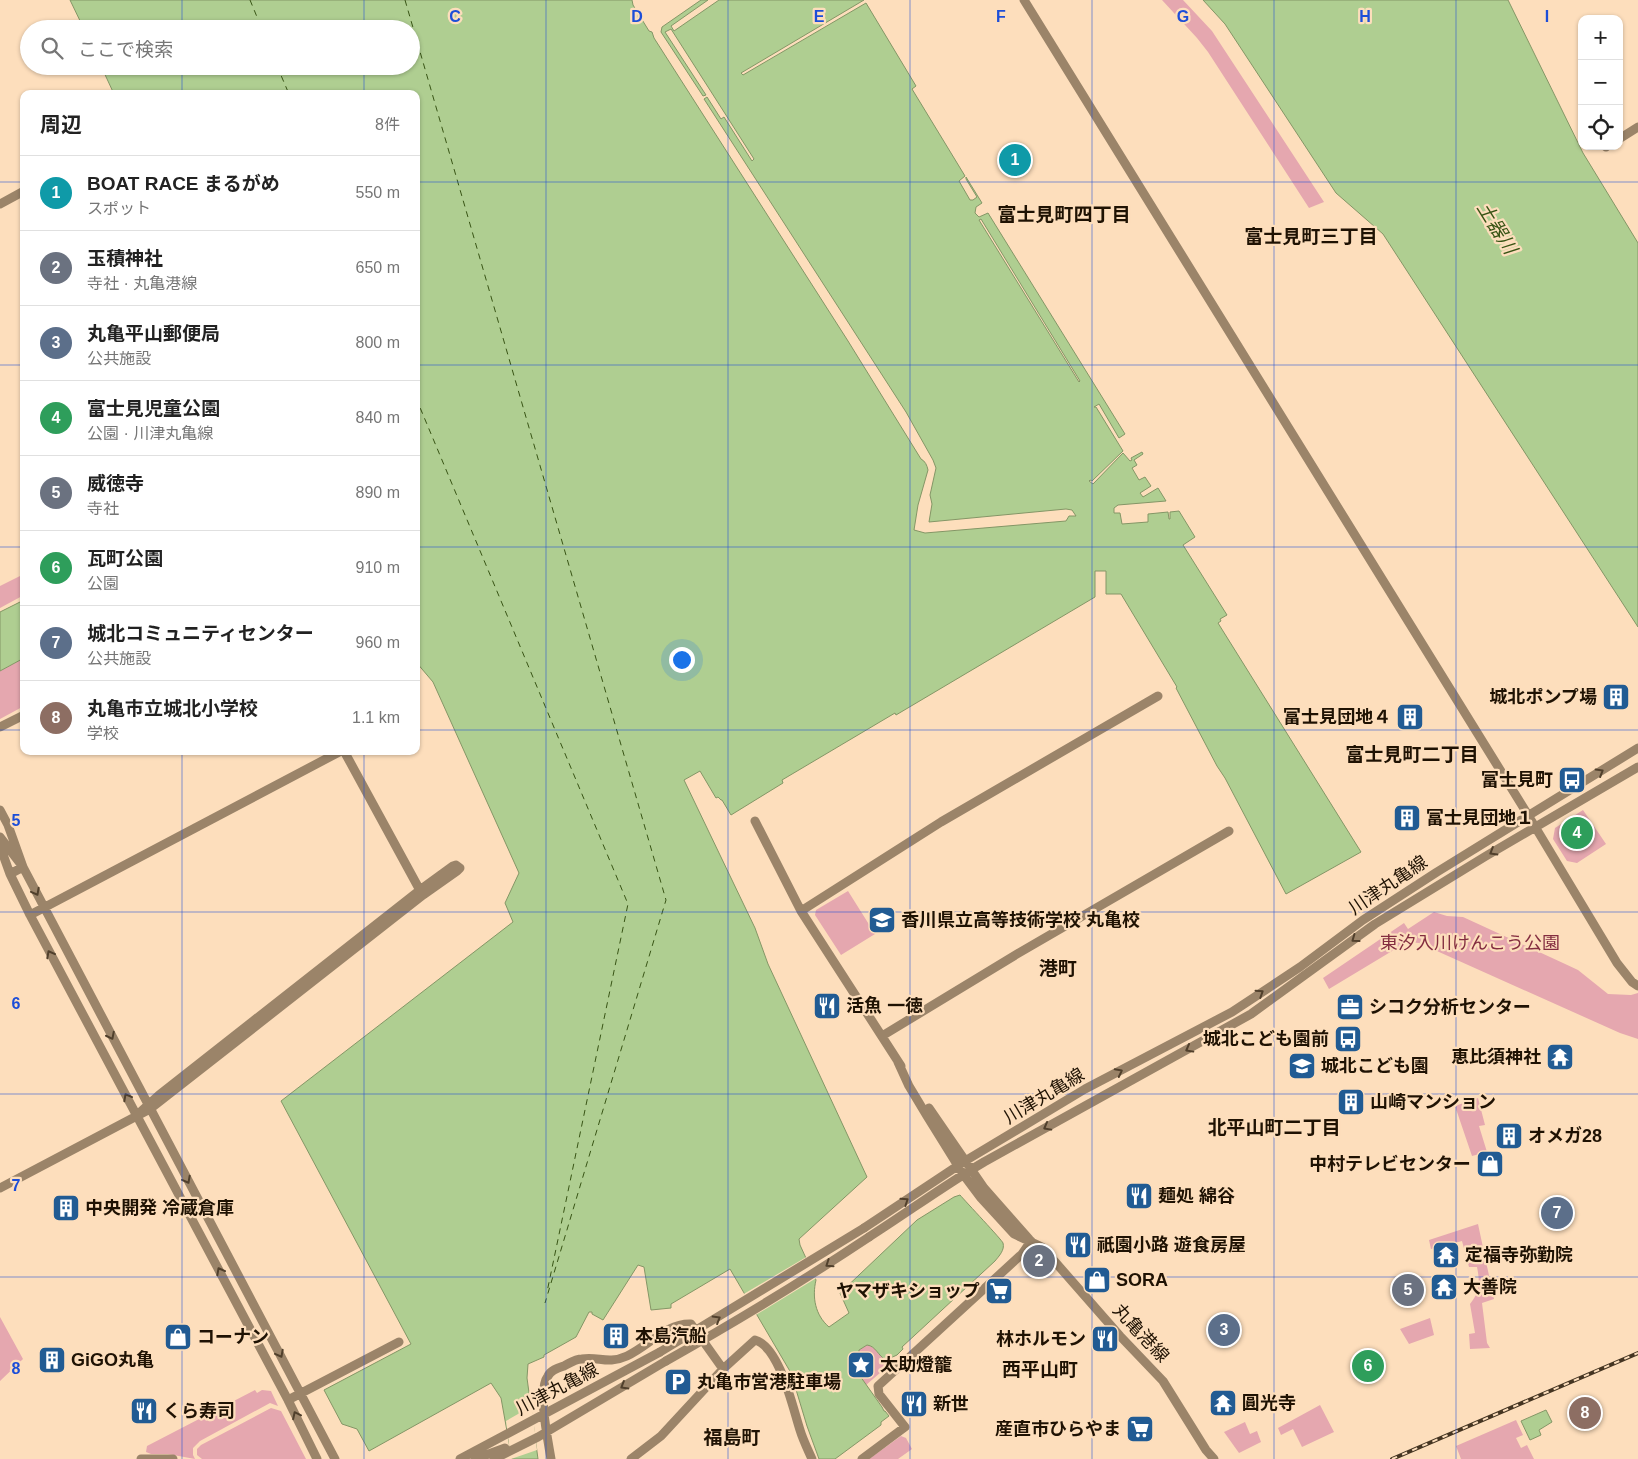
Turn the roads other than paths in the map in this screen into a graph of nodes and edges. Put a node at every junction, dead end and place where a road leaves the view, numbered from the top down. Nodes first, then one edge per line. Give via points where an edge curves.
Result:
1 (1024, 0) edge
2 (1638, 127) edge
3 (1623, 136) edge
4 (20, 193) edge
5 (0, 204) edge
6 (1158, 696) dead end
7 (20, 717) edge
8 (0, 728) edge
9 (1638, 748) edge
10 (334, 755) edge
11 (344, 755) edge
12 (1638, 767) edge
13 (0, 810) edge
14 (1528, 815) junction
15 (755, 820) dead end
16 (1535, 827) junction
17 (1229, 831) dead end
18 (0, 837) edge
19 (0, 846) edge
20 (23, 866) junction
21 (10, 874) junction
22 (45, 908) junction
23 (801, 911) junction
24 (30, 916) junction
25 (1638, 986) edge
26 (882, 1036) junction
27 (148, 1107) junction
28 (136, 1115) junction
29 (964, 1168) junction
30 (0, 1188) edge
31 (1031, 1240) junction
32 (399, 1342) dead end
33 (724, 1369) junction
34 (301, 1394) junction
35 (288, 1400) junction
36 (545, 1414) junction
37 (542, 1432) junction
38 (506, 1450) junction
39 (141, 1459) edge
40 (173, 1459) edge
41 (317, 1459) edge
42 (335, 1459) edge
43 (460, 1459) edge
44 (475, 1459) edge
45 (494, 1459) edge
46 (551, 1459) edge
47 (631, 1459) edge
48 (812, 1459) edge
49 (862, 1459) edge
50 (1214, 1459) edge

1 - 14 street
2 - 3 street
4 - 5 street
6 - 23 street via 941,822
7 - 8 street
14 -> 9 street, 川津丸亀線
10 - 22 street
11 - 27 street via 421,893
12 - 16 street, 川津丸亀線
13 - 20 street
14 - 16 street
29 -> 14 street, 川津丸亀線 via 1085,1089 1232,1012 1394,899
15 - 23 street, 丸亀港線
16 - 25 street via 1617,963
16 -> 29 street, 川津丸亀線 via 1375,924 1251,1014
17 - 26 street
18 - 20 street
19 - 21 street
20 - 21 street
20 -> 22 street
21 - 24 street
22 - 24 street
22 -> 27 street
23 - 26 street, 丸亀港線
28 -> 24 street
26 - 29 street, 丸亀港線 via 909,1086
27 - 28 street
27 -> 34 street
28 - 30 street
35 -> 28 street
29 - 31 street, 丸亀港線 via 981,1198 1014,1234
36 -> 29 street, 川津丸亀線, bridge via 660,1352
29 -> 37 street, 川津丸亀線, bridge via 820,1270
31 - 49 street via 1022,1254 878,1386 879,1394 904,1427
31 - 50 street, 丸亀港線 via 1042,1247 1163,1381
32 - 34 street
33 - 36 street via 691,1324 678,1324 621,1359 581,1359 551,1372 543,1385
33 - 47 street via 661,1436
33 - 48 street via 753,1341 763,1344 785,1380
34 - 35 street
34 - 42 street
41 -> 35 street
36 - 37 street
36 - 43 street, 川津丸亀線
37 - 38 street, 川津丸亀線
37 - 46 street
38 - 44 street
38 - 45 street, 川津丸亀線
39 - 40 street

